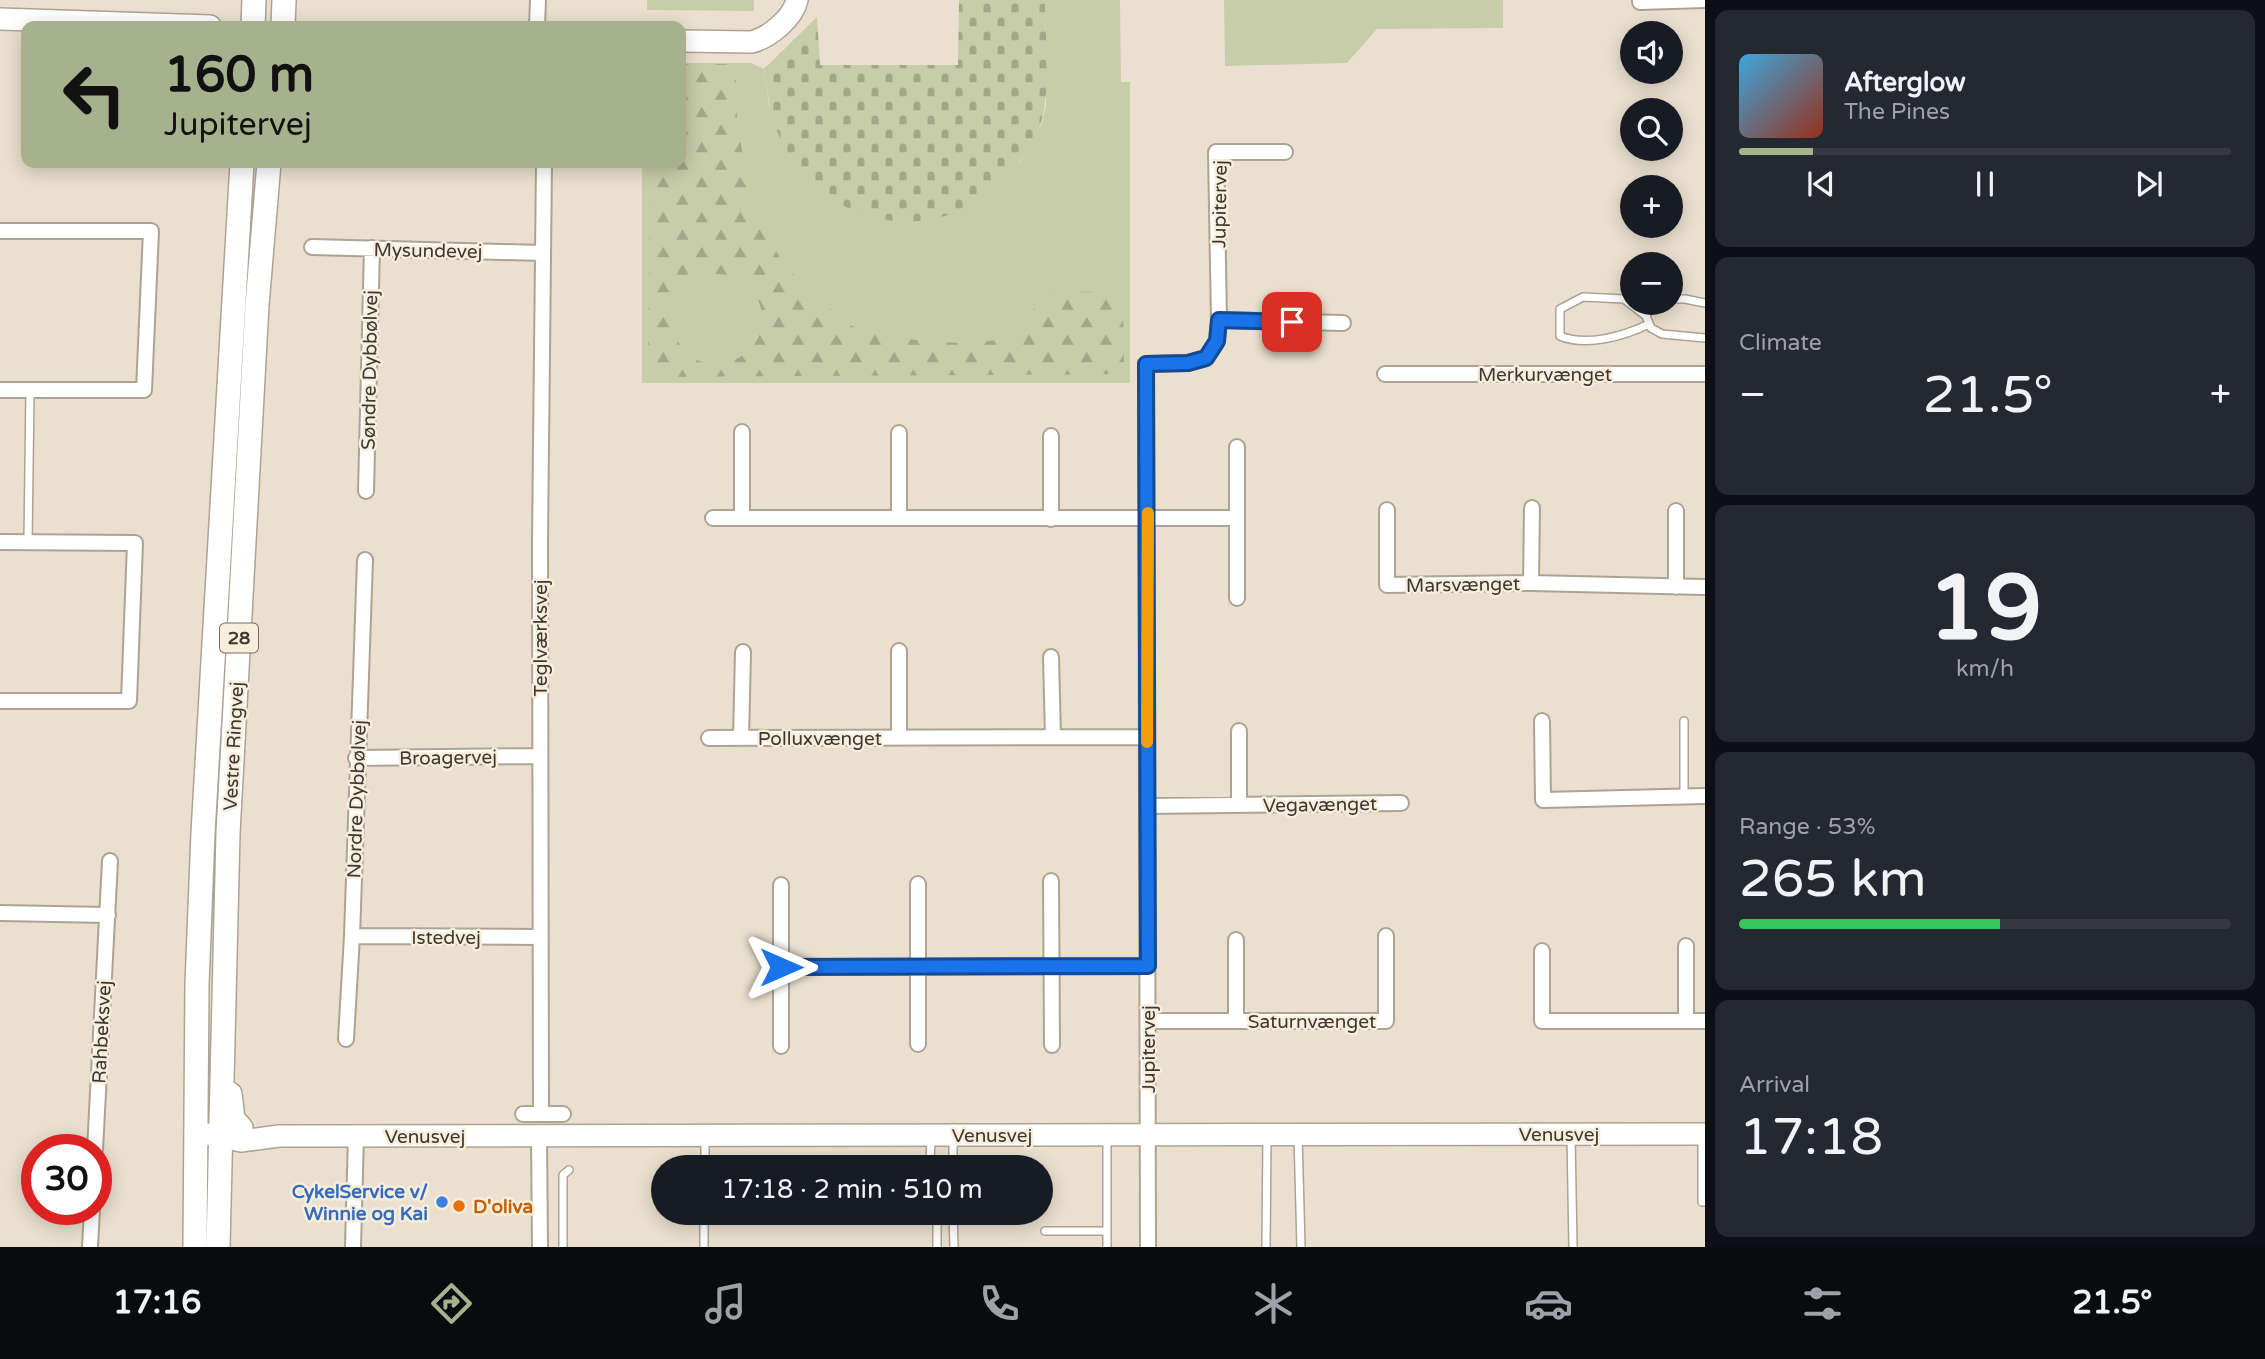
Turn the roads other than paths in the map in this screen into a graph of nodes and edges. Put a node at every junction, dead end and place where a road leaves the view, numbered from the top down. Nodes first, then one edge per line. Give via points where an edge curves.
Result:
1 (254, 0) edge
2 (285, 0) edge
3 (538, 0) edge
4 (797, 0) edge
5 (1640, 0) edge
6 (1705, 0) edge
7 (0, 19) edge
8 (60, 21) edge
9 (253, 21) edge
10 (283, 21) edge
11 (537, 21) edge
12 (686, 41) edge
13 (1285, 152) dead end
14 (242, 168) edge
15 (269, 168) edge
16 (544, 168) edge
17 (0, 231) edge
18 (312, 247) dead end
19 (372, 248) junction
20 (544, 253) junction
21 (1683, 299) edge
22 (1705, 303) edge
23 (1646, 316) joint
24 (1219, 320) junction
25 (1343, 323) dead end
26 (1649, 324) junction
27 (1705, 338) edge
28 (1385, 374) dead end
29 (1705, 374) edge
30 (0, 390) edge
31 (30, 390) junction
32 (742, 432) dead end
33 (898, 433) dead end
34 (1051, 436) dead end
35 (1237, 447) dead end
36 (366, 491) dead end
37 (1532, 508) dead end
38 (1387, 510) dead end
39 (1676, 511) dead end
40 (713, 518) dead end
41 (742, 518) junction
42 (899, 518) junction
43 (1237, 518) junction
44 (1051, 519) junction
45 (1148, 519) junction
46 (0, 542) edge
47 (28, 542) junction
48 (365, 559) dead end
49 (1531, 583) junction
50 (1676, 587) junction
51 (1705, 587) edge
52 (1237, 598) dead end
53 (899, 651) dead end
54 (743, 652) dead end
55 (1051, 657) dead end
56 (0, 701) edge
57 (1542, 721) dead end
58 (1684, 722) dead end
59 (1239, 731) dead end
60 (1053, 737) junction
61 (1147, 737) junction
62 (709, 738) dead end
63 (741, 738) junction
64 (899, 738) junction
65 (540, 756) junction
66 (356, 758) junction
67 (1705, 796) edge
68 (1684, 797) junction
69 (1401, 803) dead end
70 (1239, 805) junction
71 (1147, 806) junction
72 (110, 861) dead end
73 (1051, 881) dead end
74 (918, 884) dead end
75 (781, 885) dead end
76 (0, 913) edge
77 (108, 915) junction
78 (352, 936) junction
79 (1386, 936) dead end
80 (540, 937) junction
81 (1236, 940) dead end
82 (1686, 946) dead end
83 (1542, 951) dead end
84 (1148, 966) junction
85 (781, 967) junction
86 (918, 967) junction
87 (1051, 967) junction
88 (1148, 1021) junction
89 (1236, 1021) junction
90 (1686, 1021) junction
91 (1705, 1021) edge
92 (346, 1040) dead end
93 (918, 1044) dead end
94 (1052, 1045) dead end
95 (781, 1046) dead end
96 (523, 1114) dead end
97 (541, 1114) junction
98 (563, 1114) dead end
99 (197, 1132) junction
100 (96, 1134) edge
101 (1107, 1134) junction
102 (1148, 1134) junction
103 (1571, 1134) junction
104 (1704, 1134) edge
105 (234, 1135) junction
106 (540, 1135) junction
107 (931, 1135) junction
108 (953, 1135) junction
109 (1267, 1135) junction
110 (1298, 1135) junction
111 (356, 1136) junction
112 (705, 1136) junction
113 (705, 1155) edge
114 (930, 1155) edge
115 (953, 1155) edge
116 (1704, 1164) edge
117 (569, 1170) dead end
118 (1705, 1202) edge
119 (91, 1225) edge
120 (704, 1225) edge
121 (937, 1225) edge
122 (953, 1225) edge
123 (1045, 1231) dead end
124 (1107, 1231) junction
125 (90, 1247) edge
126 (195, 1247) edge
127 (218, 1247) edge
128 (353, 1247) edge
129 (540, 1247) edge
130 (563, 1247) edge
131 (704, 1247) edge
132 (937, 1247) edge
133 (954, 1247) edge
134 (1107, 1247) edge
135 (1148, 1247) edge
136 (1266, 1247) edge
137 (1301, 1247) edge
138 (1573, 1247) edge

1 - 9 main road
2 - 10 main road
3 - 11 street
4 - 12 street via 795,9 763,39
5 - 6 street
7 - 8 street
13 - 24 street, Jupitervej via 1216,152
14 - 99 main road, Vestre Ringvej / 28 via 203,833
15 - 105 main road, Vestre Ringvej / 28 via 228,834 225,1056
16 - 20 street, Teglværksvej
17 - 31 street via 151,231 144,390
18 - 19 street, Mysundevej
19 - 20 street, Mysundevej
19 - 36 street, Søndre Dybbølvej
20 - 65 street, Teglværksvej
21 - 22 lane
23 - 26 lane
23 - 26 lane via 1624,299 1583,297 1560,309 1560,336 1572,341 1625,336
24 - 25 street
24 - 45 street, Jupitervej via 1217,341 1206,358 1146,364
26 - 27 lane via 1662,334
28 - 29 street, Merkurvænget
30 - 31 street
31 - 47 lane
32 - 41 street
33 - 42 street
34 - 44 street
35 - 43 street
37 - 49 street, Marsvænget
38 - 49 street, Marsvænget via 1387,585
39 - 50 street
40 - 41 street
41 - 42 street
42 - 44 street
43 - 45 street
43 - 52 street
44 - 45 street
45 - 61 street, Jupitervej
46 - 47 street
47 - 56 street via 135,543 130,701
48 - 66 street, Nordre Dybbølvej
49 - 50 street, Marsvænget
50 - 51 street, Marsvænget
53 - 64 street, Polluxvænget
54 - 63 street, Polluxvænget
55 - 60 street
57 - 68 street via 1544,800
58 - 68 lane
59 - 70 street, Vegavænget
60 - 61 street, Polluxvænget
60 - 64 street, Polluxvænget
61 - 71 street, Jupitervej
62 - 63 street, Polluxvænget
63 - 64 street, Polluxvænget
65 - 66 street, Broagervej
65 - 80 street, Teglværksvej
66 - 78 street, Nordre Dybbølvej
67 - 68 street
69 - 70 street, Vegavænget
70 - 71 street, Vegavænget
71 - 84 street, Jupitervej
72 - 77 street, Rahbeksvej
73 - 87 street
74 - 86 street
75 - 85 street
76 - 77 street
77 - 100 street, Rahbeksvej
78 - 80 street, Istedvej
78 - 92 street, Nordre Dybbølvej
79 - 89 street, Saturnvænget via 1386,1021
80 - 97 street, Teglværksvej
81 - 89 street, Saturnvænget
82 - 90 street
83 - 90 street via 1542,1021
84 - 87 street
84 - 88 street, Jupitervej
85 - 86 street
85 - 95 street
86 - 87 street
86 - 93 street
87 - 94 street
88 - 89 street, Saturnvænget
88 - 102 street, Jupitervej
90 - 91 street
96 - 97 street
97 - 98 street
99 - 105 street, Venusvej
99 - 126 main road, Vestre Ringvej / 28
101 - 102 street, Venusvej
101 - 108 street, Venusvej
101 - 124 lane
102 - 109 street, Venusvej
102 - 135 street, Jupitervej
103 - 104 street, Venusvej
103 - 110 street, Venusvej
103 - 138 lane
104 - 116 lane
105 - 111 street, Venusvej
105 - 127 main road via 220,1182
106 - 111 street, Venusvej
106 - 112 street, Venusvej
106 - 129 street
107 - 108 street, Venusvej
107 - 112 street, Venusvej
107 - 114 lane
108 - 115 lane
109 - 110 street, Venusvej
109 - 136 lane
110 - 137 lane
111 - 128 street
112 - 113 lane
116 - 118 lane
117 - 130 lane via 563,1175
119 - 125 street
120 - 131 lane
121 - 132 lane
122 - 133 lane
123 - 124 lane
124 - 134 lane

